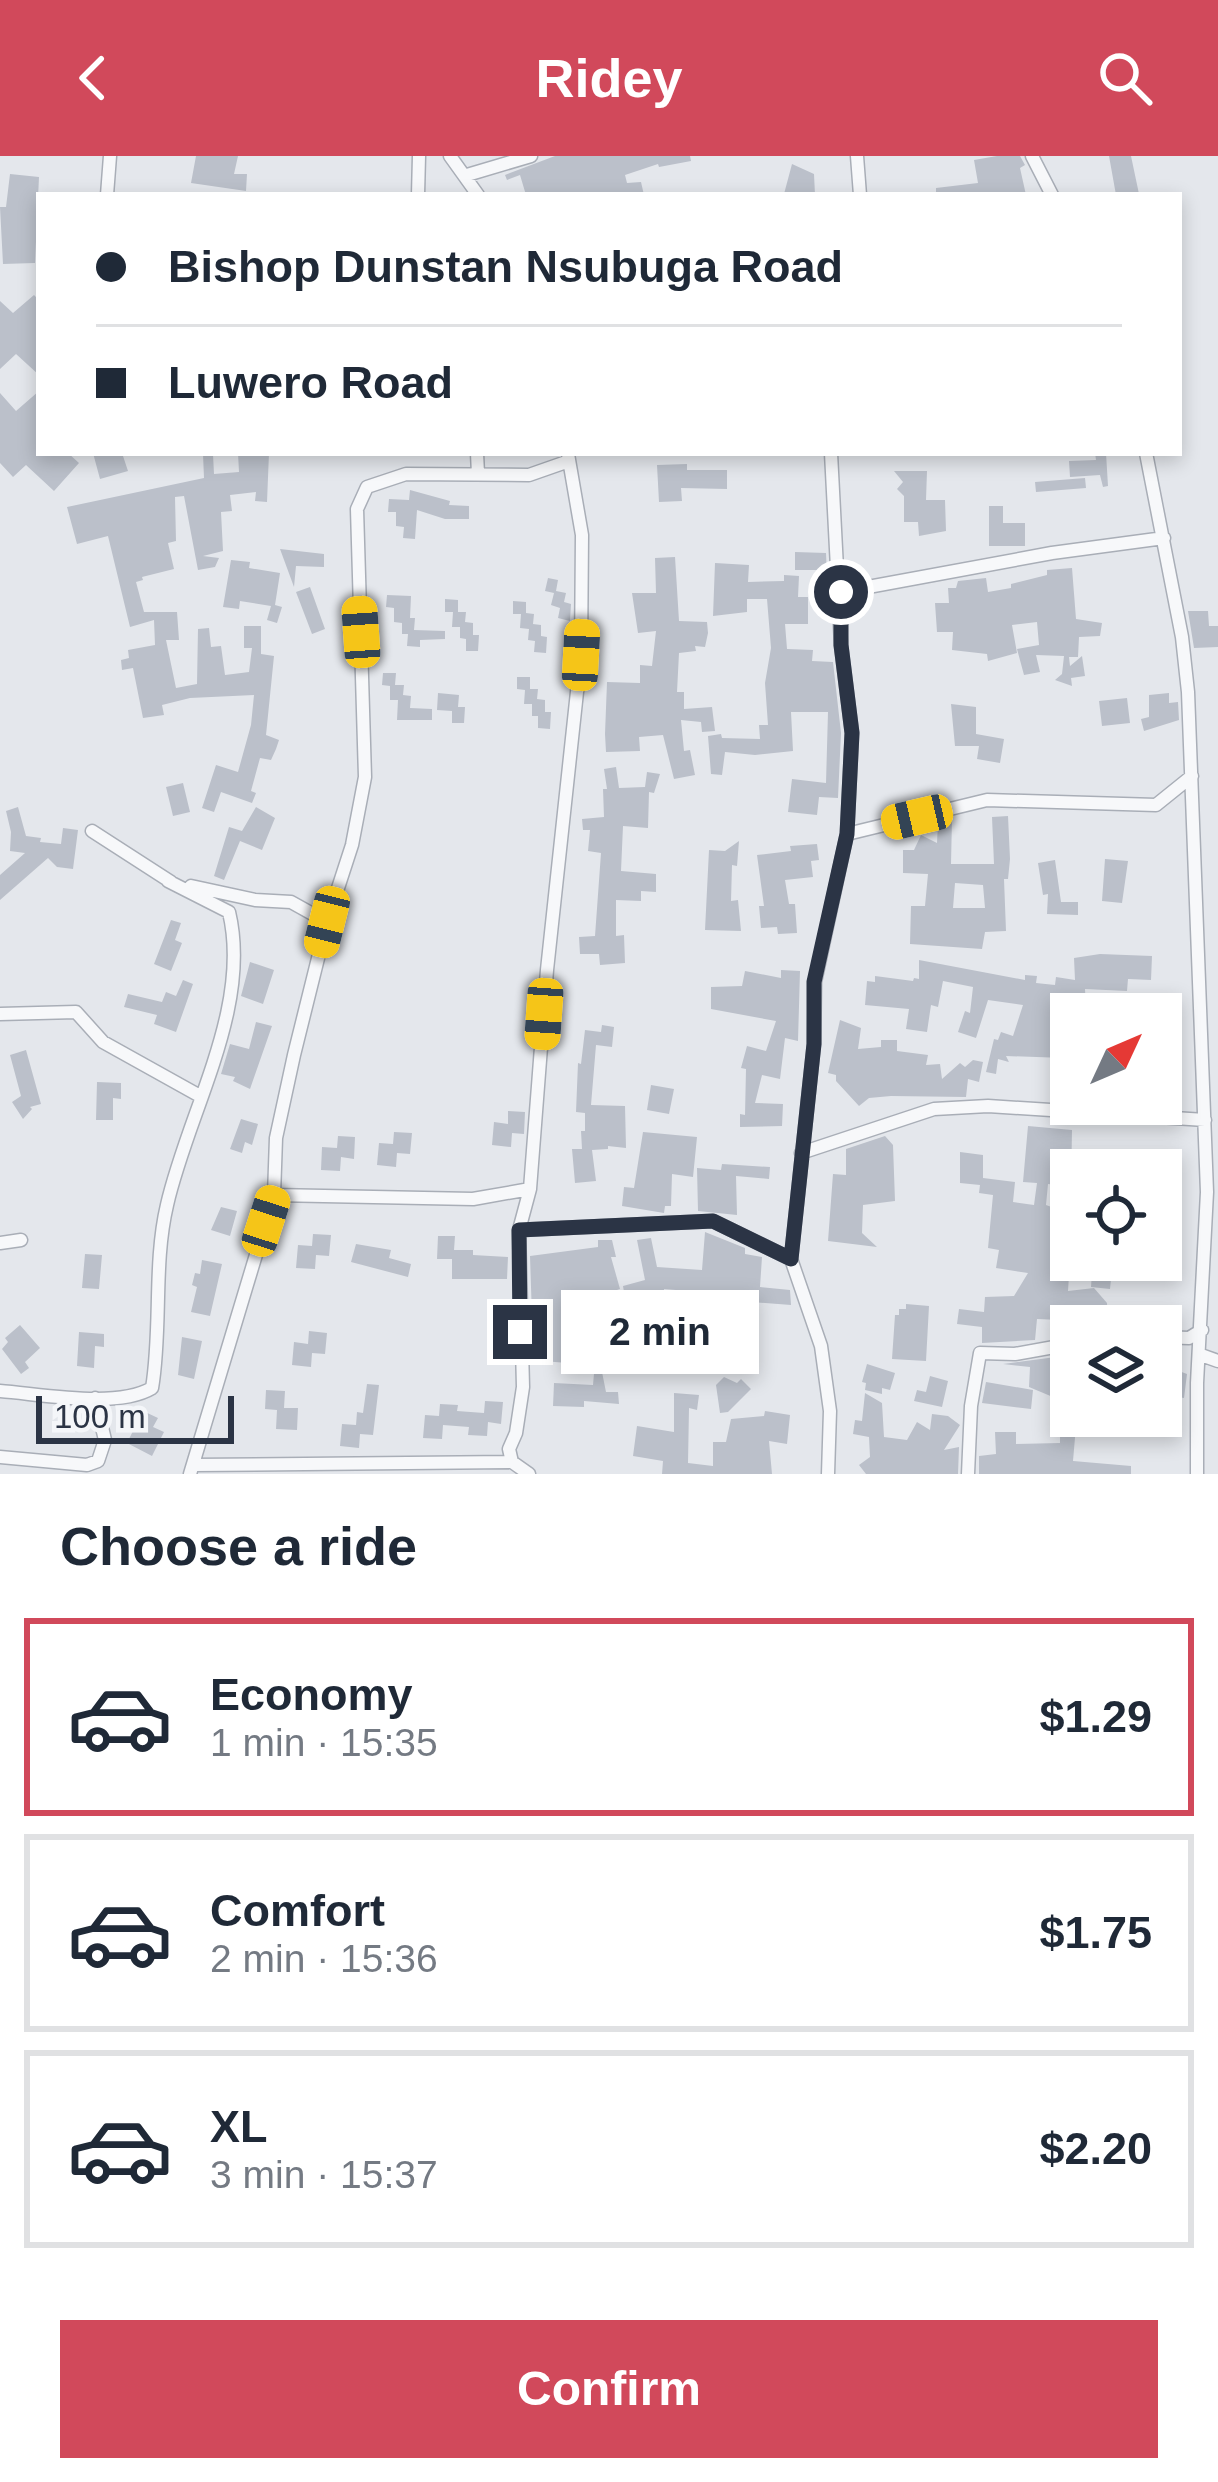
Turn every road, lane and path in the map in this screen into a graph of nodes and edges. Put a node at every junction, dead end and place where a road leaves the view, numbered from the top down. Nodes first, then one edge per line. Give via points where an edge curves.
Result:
1 (110, 156) edge
2 (419, 156) edge
3 (450, 156) edge
4 (531, 156) edge
5 (857, 156) edge
6 (1032, 156) edge
7 (467, 176) junction
8 (107, 192) edge
9 (418, 192) edge
10 (476, 192) edge
11 (860, 192) edge
12 (1050, 192) edge
13 (476, 456) edge
14 (831, 456) edge
15 (1147, 456) edge
16 (568, 457) edge
17 (478, 474) junction
18 (1164, 538) junction
19 (841, 592) junction
20 (1192, 776) junction
21 (92, 831) dead end
22 (847, 834) junction
23 (168, 881) junction
24 (327, 922) junction
25 (0, 1014) edge
26 (200, 1096) junction
27 (1205, 1120) junction
28 (801, 1153) junction
29 (530, 1190) junction
30 (274, 1195) junction
31 (519, 1230) junction
32 (21, 1240) dead end
33 (0, 1244) edge
34 (791, 1259) junction
35 (1202, 1330) junction
36 (1182, 1338) edge
37 (1050, 1348) edge
38 (1201, 1355) junction
39 (1218, 1360) edge
40 (0, 1390) edge
41 (95, 1398) junction
42 (0, 1457) edge
43 (512, 1462) junction
44 (95, 1467) edge
45 (192, 1470) edge
46 (529, 1474) edge
47 (828, 1474) edge
48 (968, 1474) edge
49 (1197, 1474) edge

1 - 8 street
2 - 9 street
3 - 7 street
4 - 7 street
5 - 11 street
6 - 12 street
7 - 10 street
13 - 17 street
14 - 19 street
15 - 18 street
16 - 17 street via 530,475
16 - 29 street via 582,535 582,638
17 - 24 street via 406,474 367,488 357,509 365,777
18 - 19 street
18 - 20 street via 1183,637
19 - 22 street via 852,733
20 - 22 street via 1156,805 988,800
20 - 27 street
21 - 23 street
22 - 28 street via 814,982
23 - 24 street via 291,902
23 - 26 street via 229,912 235,937 230,1003
24 - 30 street via 276,1138
25 - 26 street via 76,1012 103,1042
26 - 41 street via 166,1209 152,1388
27 - 28 street via 934,1108
27 - 35 street
28 - 34 street
29 - 30 street via 473,1199
29 - 31 street
30 - 45 street
31 - 34 street via 713,1221
31 - 43 street via 523,1387
32 - 33 street
34 - 47 street via 821,1346
35 - 36 street
35 - 38 street
37 - 48 street via 980,1353
38 - 39 street
38 - 49 street
40 - 41 street
41 - 44 street via 104,1440
42 - 44 street
43 - 45 street
43 - 46 street

